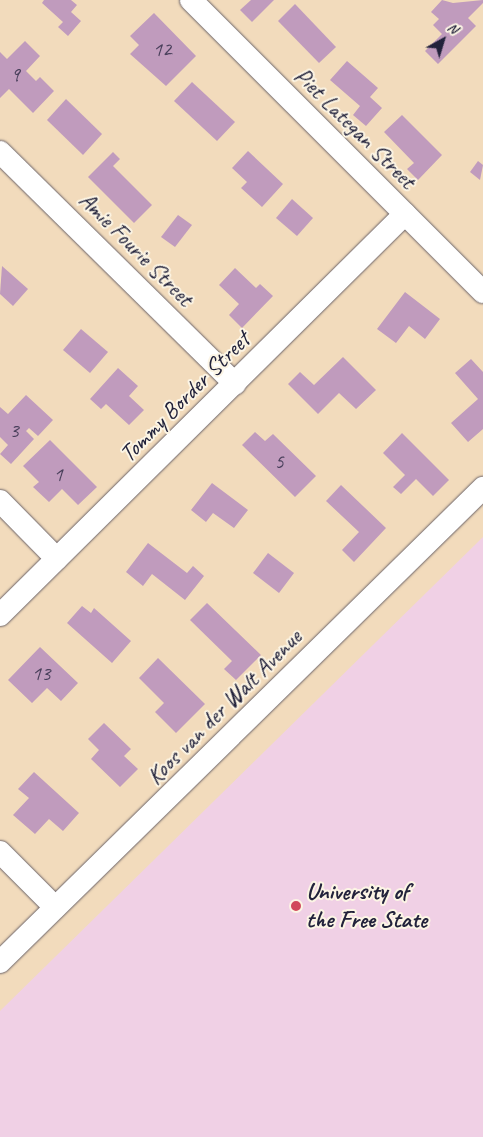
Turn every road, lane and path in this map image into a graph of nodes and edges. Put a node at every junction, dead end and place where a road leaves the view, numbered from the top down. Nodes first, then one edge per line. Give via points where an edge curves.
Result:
1 (191, 0) edge
2 (0, 152) edge
3 (405, 214) junction
4 (483, 292) edge
5 (235, 384) junction
6 (483, 488) edge
7 (0, 501) edge
8 (57, 559) junction
9 (0, 615) edge
10 (0, 852) edge
11 (55, 907) junction
12 (0, 962) edge

1 - 3 street, Piet Lategan Street
2 - 5 street, Amie Fourie Street
3 - 4 street, Piet Lategan Street
3 - 5 street, Tommy Border Street
5 - 8 street, Tommy Border Street
6 - 11 street, Koos van der Walt Avenue via 175,794
7 - 8 street
8 - 9 street, Tommy Border Street
10 - 11 street
11 - 12 street, Koos van der Walt Avenue

